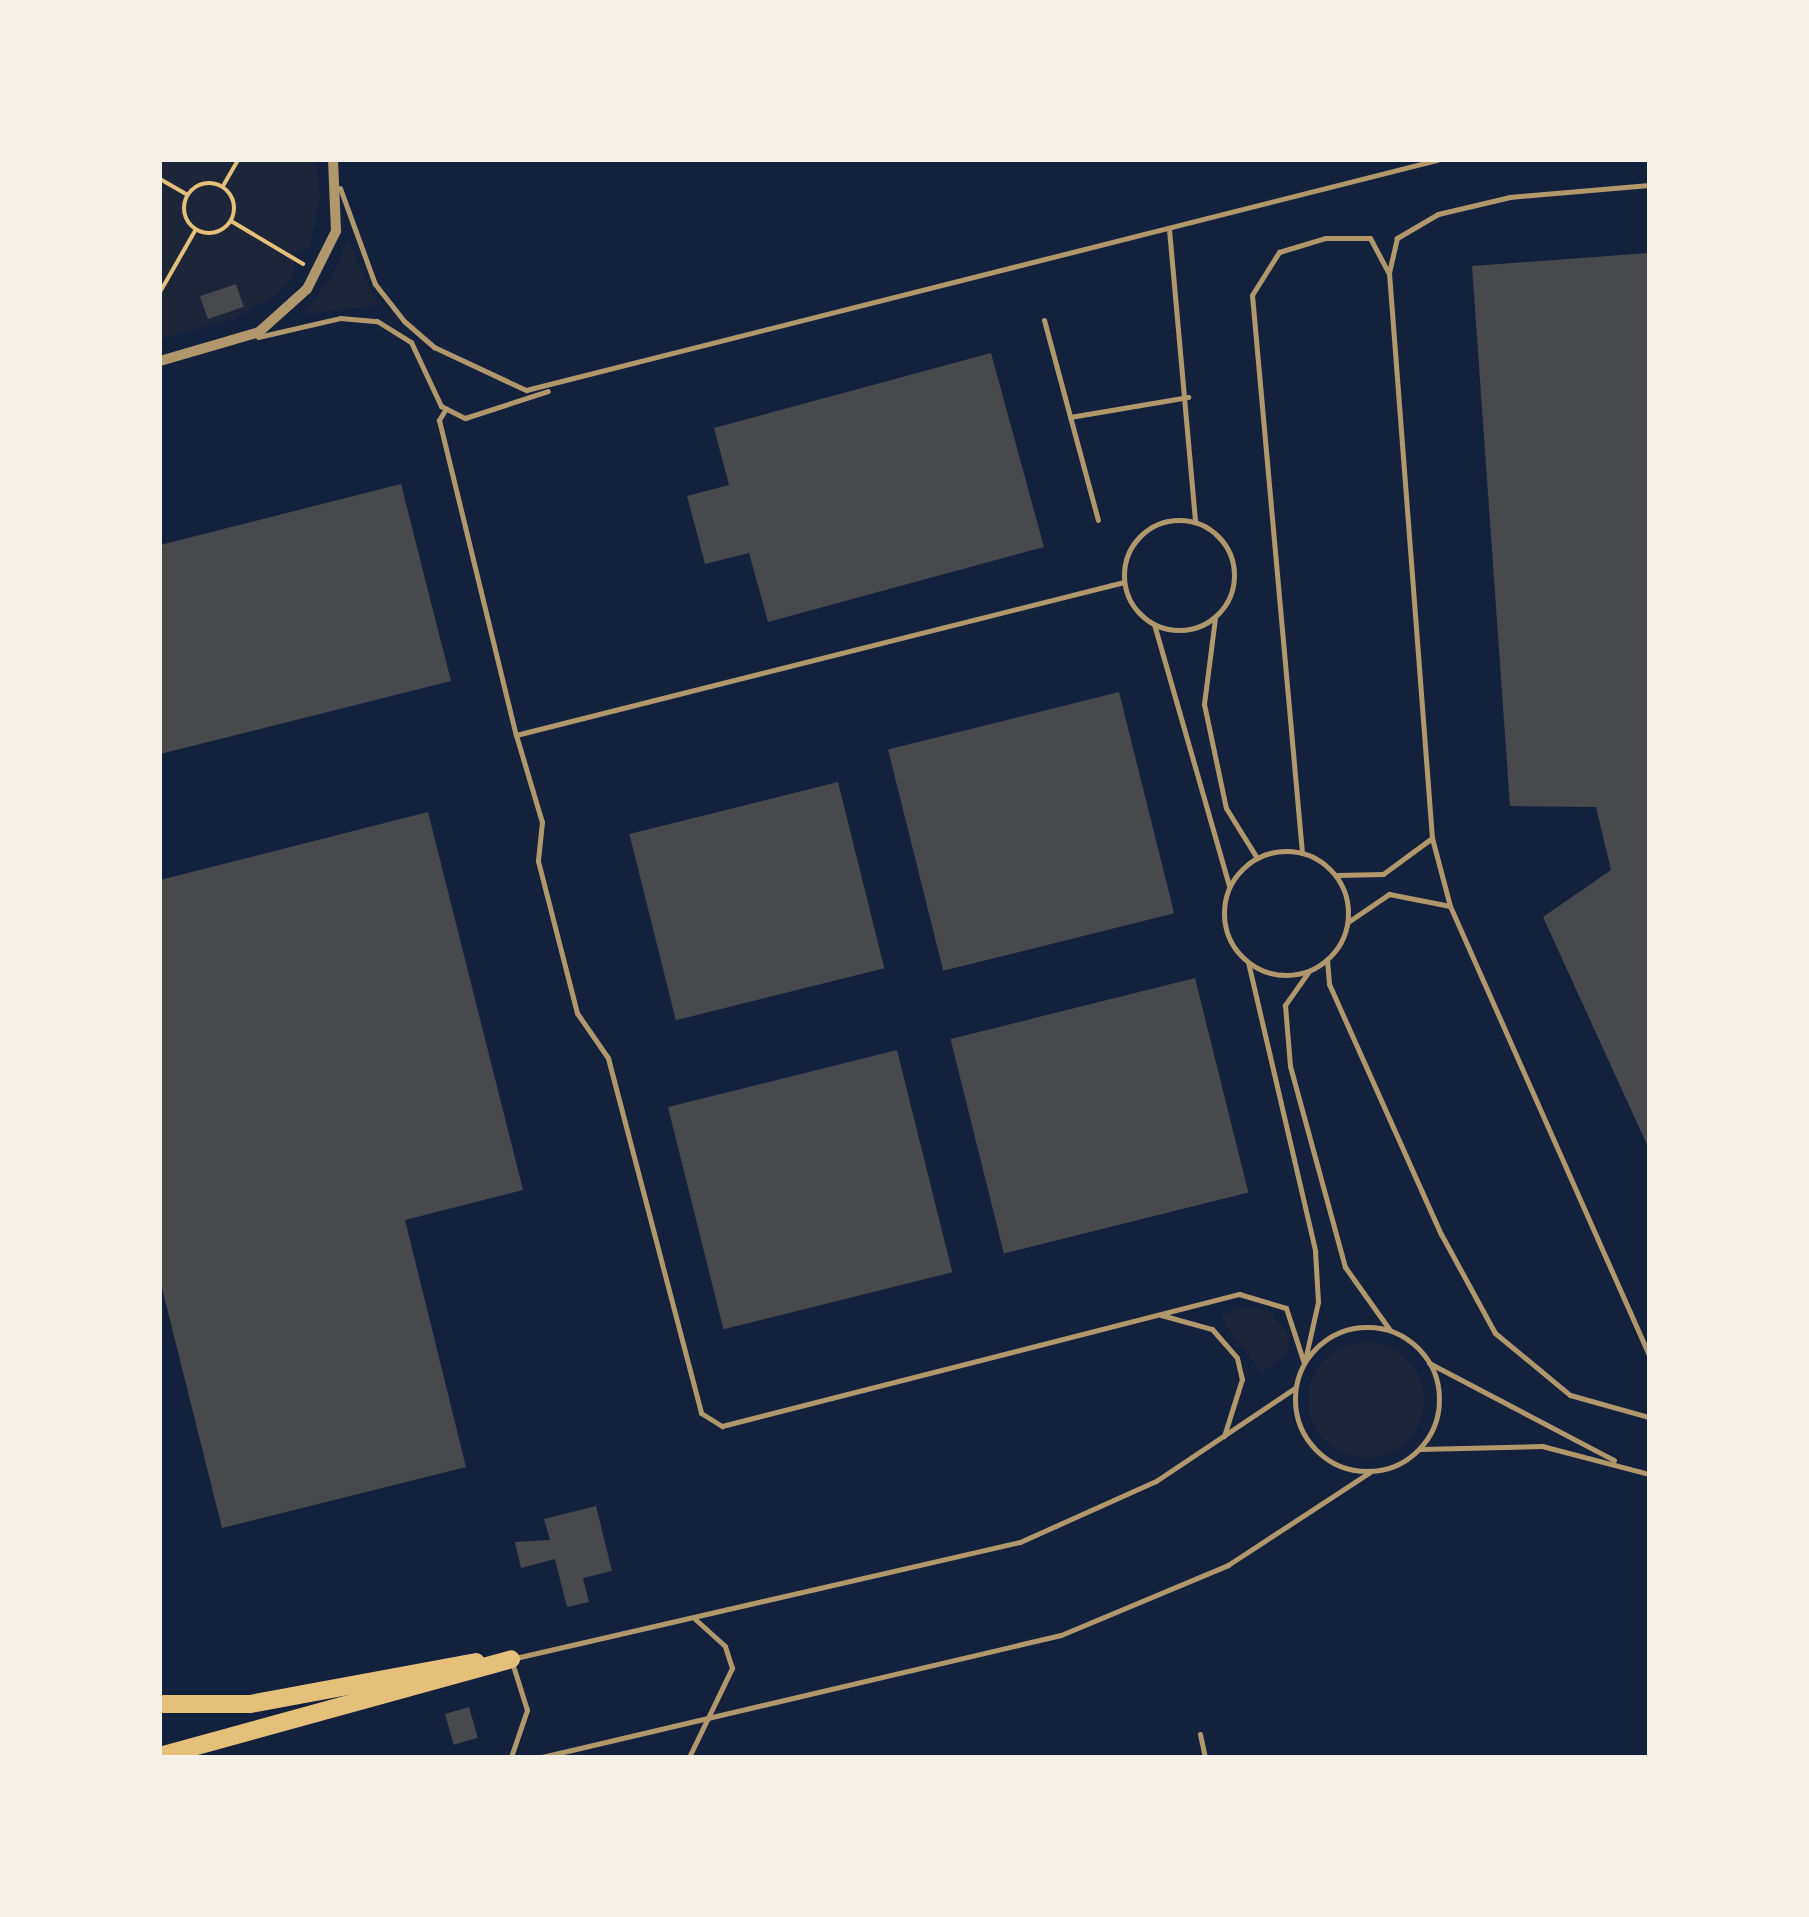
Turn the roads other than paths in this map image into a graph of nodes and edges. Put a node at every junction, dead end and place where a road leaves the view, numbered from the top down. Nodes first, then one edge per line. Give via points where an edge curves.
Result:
1 (332, 160) edge
2 (1437, 160) edge
3 (1649, 185) edge
4 (340, 188) junction
5 (1169, 229) junction
6 (1389, 273) junction
7 (1044, 320) dead end
8 (241, 340) junction
9 (160, 361) edge
10 (556, 388) junction
11 (1188, 397) junction
12 (445, 410) junction
13 (1070, 418) junction
14 (1098, 520) dead end
15 (1195, 522) junction
16 (1124, 582) junction
17 (1215, 617) junction
18 (1154, 624) junction
19 (516, 736) junction
20 (1432, 838) junction
21 (1302, 853) junction
22 (1257, 858) junction
23 (1336, 875) junction
24 (1229, 887) junction
25 (1450, 906) junction
26 (1348, 922) junction
27 (1327, 960) junction
28 (1248, 962) junction
29 (1309, 970) junction
30 (1158, 1314) junction
31 (1393, 1332) junction
32 (1649, 1356) edge
33 (1304, 1363) junction
34 (1430, 1363) junction
35 (1295, 1388) junction
36 (1649, 1417) edge
37 (1224, 1436) junction
38 (1420, 1449) junction
39 (1621, 1464) junction
40 (1370, 1472) junction
41 (1649, 1474) edge
42 (695, 1619) junction
43 (511, 1659) junction
44 (160, 1704) edge
45 (709, 1719) junction
46 (1200, 1734) dead end
47 (160, 1756) edge
48 (511, 1757) edge
49 (542, 1757) edge
50 (689, 1757) edge
51 (1205, 1757) edge

1 - 4 street
2 - 5 lane
3 - 6 lane via 1510,196 1438,214 1397,238
4 - 8 street via 336,231 313,280 272,324
4 - 10 lane via 375,284 417,334 503,385
5 - 10 lane
5 - 11 lane
6 - 20 lane
6 - 21 lane via 1370,238 1325,238 1279,252 1252,295
7 - 13 lane
8 - 9 street
8 - 12 lane via 340,318 377,321 422,356
10 - 12 lane via 488,416
11 - 13 lane
11 - 15 lane
12 - 19 lane via 439,420
13 - 14 lane
15 - 16 lane via 1163,523 1136,541
15 - 17 lane via 1234,564
16 - 18 lane
16 - 19 lane
17 - 18 lane via 1186,630
17 - 22 lane via 1204,704 1226,808
18 - 24 lane
19 - 30 lane via 577,1013 608,1058 701,1413 722,1426
20 - 23 lane via 1383,874
20 - 25 lane
21 - 22 lane
21 - 23 lane
22 - 24 lane
23 - 26 lane
24 - 28 lane via 1226,928
25 - 26 lane via 1388,894
25 - 32 lane
26 - 27 lane
27 - 29 lane
27 - 36 lane via 1330,984 1441,1234 1496,1333 1570,1395
28 - 29 lane via 1267,972
28 - 33 lane via 1315,1251 1318,1302
29 - 31 lane via 1285,1004 1290,1066 1345,1267
30 - 33 lane via 1226,1295 1274,1298 1294,1322
30 - 37 lane via 1212,1329 1237,1358 1242,1379
31 - 33 lane via 1343,1332
31 - 34 lane
33 - 35 lane
34 - 38 lane via 1439,1408
34 - 39 lane
35 - 37 lane
35 - 40 lane via 1312,1448
37 - 42 lane via 1130,1495 1020,1542
38 - 39 lane via 1503,1442
38 - 40 lane
39 - 41 lane
40 - 45 lane via 1228,1565 1062,1635
42 - 43 lane
42 - 45 lane via 731,1661
43 - 44 highway via 250,1704
43 - 47 highway
43 - 48 lane via 526,1710
45 - 49 lane
45 - 50 lane
46 - 51 lane

